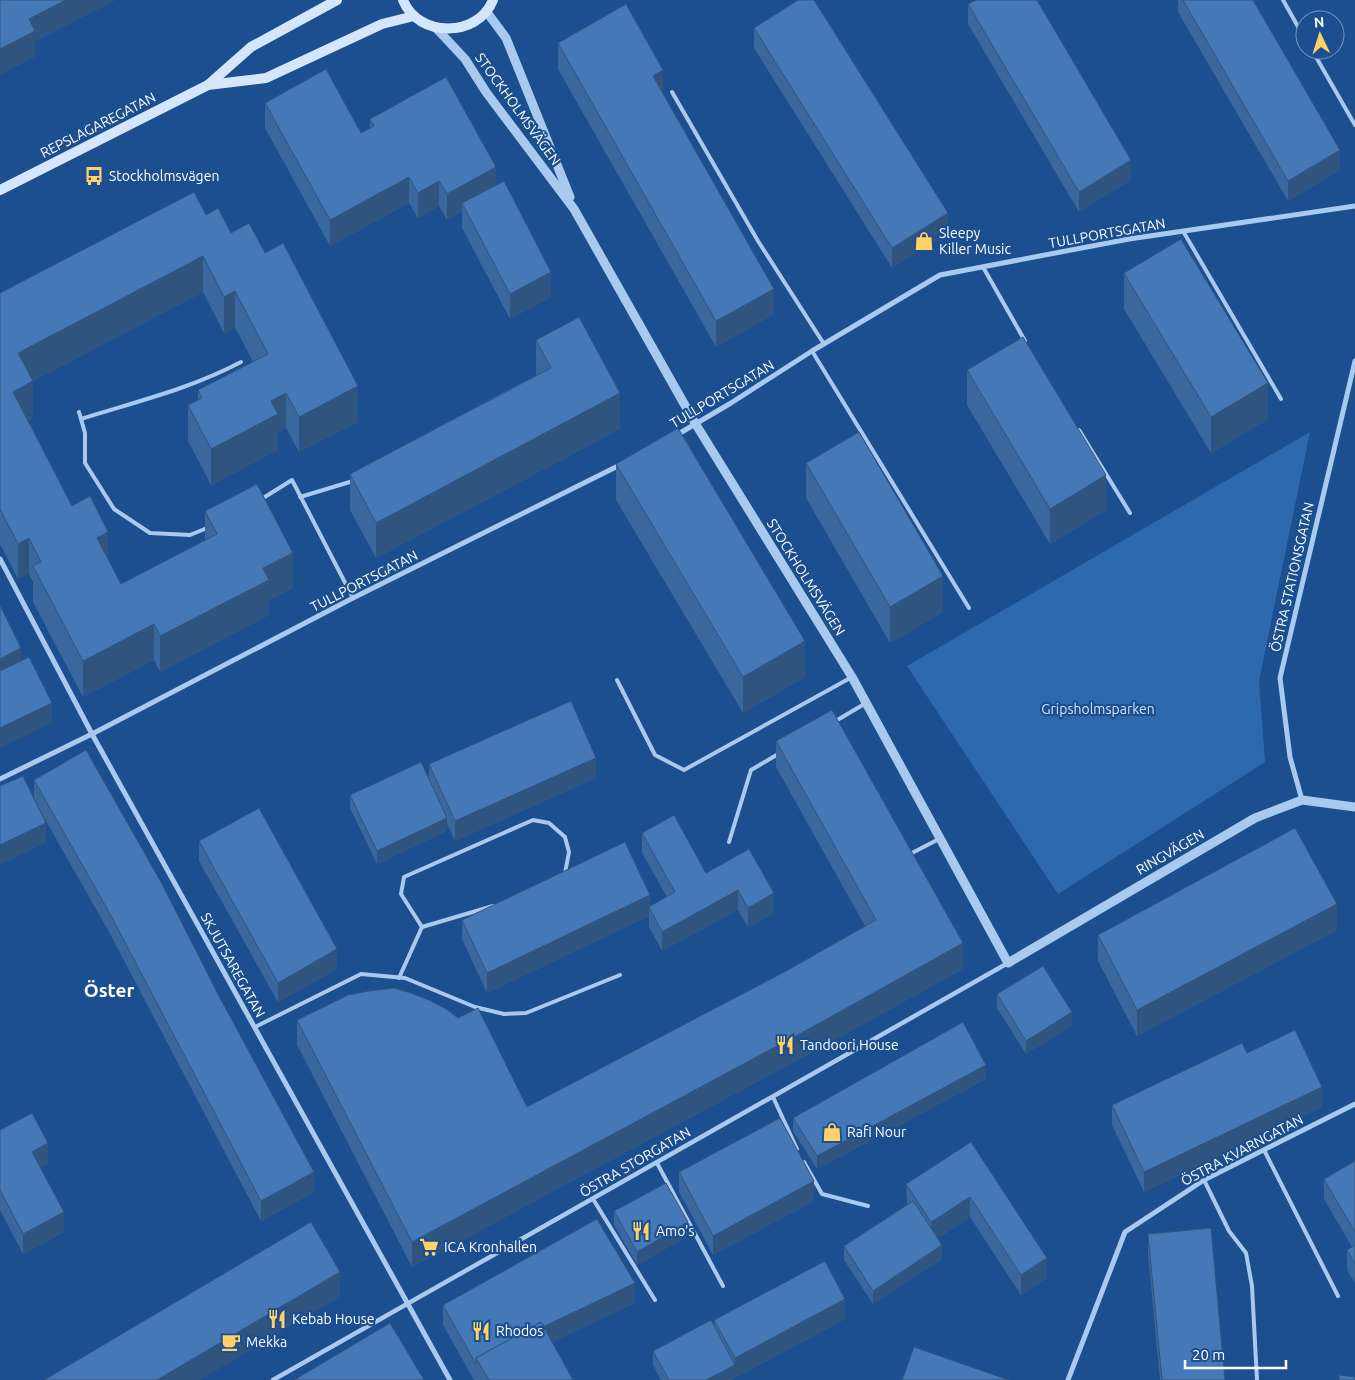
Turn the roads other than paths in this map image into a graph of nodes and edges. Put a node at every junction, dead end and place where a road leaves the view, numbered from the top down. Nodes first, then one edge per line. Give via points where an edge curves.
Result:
1 (337, 0) edge
2 (403, 0) edge
3 (502, 0) edge
4 (1283, 0) edge
5 (490, 5) edge
6 (414, 16) junction
7 (1295, 21) edge
8 (436, 28) junction
9 (1318, 60) edge
10 (208, 85) junction
11 (672, 92) dead end
12 (1355, 125) edge
13 (0, 190) edge
14 (1355, 206) edge
15 (574, 209) junction
16 (1183, 231) junction
17 (983, 267) junction
18 (824, 344) junction
19 (1030, 348) edge
20 (812, 351) junction
21 (241, 362) dead end
22 (1355, 362) edge
23 (1281, 399) dead end
24 (79, 412) dead end
25 (81, 418) junction
26 (1074, 422) edge
27 (696, 423) junction
28 (668, 440) edge
29 (626, 462) edge
30 (357, 480) edge
31 (300, 496) junction
32 (253, 504) edge
33 (1130, 513) dead end
34 (214, 525) edge
35 (0, 559) edge
36 (353, 598) junction
37 (969, 608) dead end
38 (852, 677) junction
39 (617, 680) dead end
40 (866, 703) junction
41 (825, 727) edge
42 (92, 734) junction
43 (784, 751) edge
44 (0, 779) edge
45 (1302, 800) junction
46 (1355, 807) edge
47 (941, 838) junction
48 (729, 842) dead end
49 (906, 856) edge
50 (557, 876) edge
51 (502, 903) edge
52 (422, 926) junction
53 (1008, 963) junction
54 (620, 975) dead end
55 (399, 978) junction
56 (255, 1027) junction
57 (773, 1096) junction
58 (1355, 1104) edge
59 (1264, 1150) junction
60 (798, 1152) edge
61 (803, 1160) edge
62 (657, 1163) junction
63 (1204, 1180) junction
64 (592, 1199) junction
65 (868, 1206) dead end
66 (722, 1286) dead end
67 (1338, 1296) dead end
68 (656, 1300) dead end
69 (409, 1304) junction
70 (273, 1380) edge
71 (450, 1380) edge
72 (1068, 1380) edge
73 (1257, 1380) edge

1 - 10 main road, REPSLAGAREGATAN via 251,47
2 - 6 main road
3 - 5 main road
4 - 7 lane
5 - 8 main road via 464,27
5 - 15 street, STOCKHOLMSVÄGEN
6 - 8 main road
6 - 10 main road, REPSLAGAREGATAN via 382,24 266,78
8 - 15 street, STOCKHOLMSVÄGEN via 465,59
9 - 12 lane
10 - 13 main road, REPSLAGAREGATAN
11 - 18 lane via 758,241
14 - 16 street, TULLPORTSGATAN
15 - 27 street, STOCKHOLMSVÄGEN
16 - 17 street, TULLPORTSGATAN
16 - 23 lane
17 - 18 street, TULLPORTSGATAN via 940,275
17 - 19 lane
18 - 20 street, TULLPORTSGATAN
20 - 27 street, TULLPORTSGATAN
20 - 37 lane
21 - 25 lane via 178,390
22 - 45 street, ÖSTRA STATIONSGATAN via 1280,678 1290,757
24 - 25 lane
25 - 34 lane via 85,433 85,463 114,509 150,533 190,535
26 - 33 lane
27 - 28 street, TULLPORTSGATAN
27 - 38 street, STOCKHOLMSVÄGEN
29 - 36 street, TULLPORTSGATAN
30 - 31 lane
31 - 32 lane via 292,480
31 - 36 lane
35 - 42 street, SKJUTSAREGATAN
36 - 42 street, TULLPORTSGATAN
38 - 39 lane via 684,770 655,754
38 - 40 street, STOCKHOLMSVÄGEN
40 - 41 lane
40 - 47 street, STOCKHOLMSVÄGEN
42 - 44 street, TULLPORTSGATAN
42 - 56 street, SKJUTSAREGATAN
43 - 48 lane via 751,770
45 - 46 street, RINGVÄGEN
45 - 53 street, RINGVÄGEN via 1254,818
47 - 49 lane
47 - 53 street, STOCKHOLMSVÄGEN
50 - 52 lane via 565,873 569,852 566,837 549,823 533,820 404,877 401,894
51 - 52 lane
52 - 55 lane
53 - 57 street, ÖSTRA STORGATAN
54 - 55 lane via 526,1013 504,1014 475,1007
55 - 56 lane via 361,974
56 - 69 street, SKJUTSAREGATAN
57 - 60 lane
57 - 62 street, ÖSTRA STORGATAN
58 - 59 street, ÖSTRA KVARNGATAN
59 - 63 street, ÖSTRA KVARNGATAN
59 - 67 lane
61 - 65 lane via 822,1194
62 - 64 street, ÖSTRA STORGATAN
62 - 66 lane
63 - 72 street, ÖSTRA KVARNGATAN via 1125,1232
63 - 73 lane via 1229,1230 1246,1253 1252,1286
64 - 68 lane
64 - 69 street, ÖSTRA STORGATAN
69 - 70 street, ÖSTRA STORGATAN
69 - 71 street, SKJUTSAREGATAN

